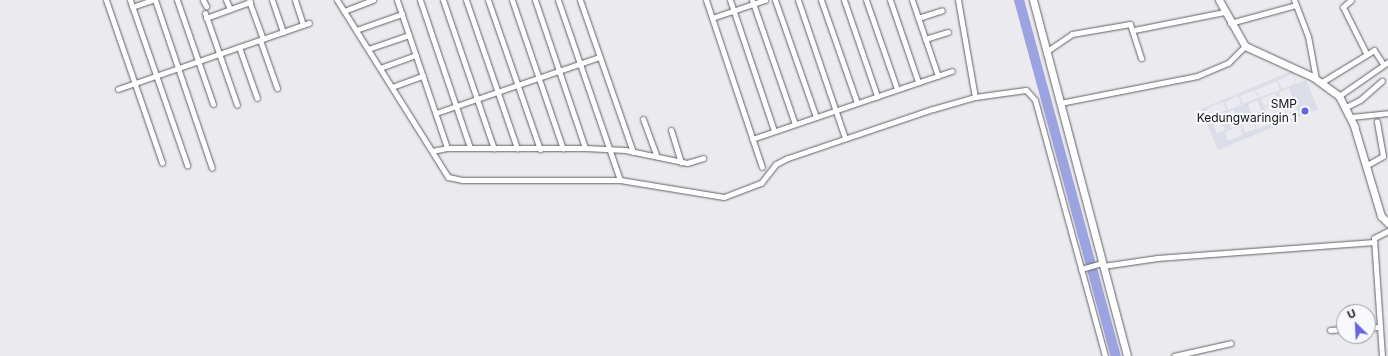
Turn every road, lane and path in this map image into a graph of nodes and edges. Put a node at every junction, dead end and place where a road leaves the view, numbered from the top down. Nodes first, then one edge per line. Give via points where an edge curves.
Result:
1 (106, 0) edge
2 (130, 0) edge
3 (153, 0) edge
4 (177, 0) edge
5 (203, 0) edge
6 (226, 0) edge
7 (272, 0) edge
8 (295, 0) edge
9 (337, 0) edge
10 (373, 0) edge
11 (397, 0) edge
12 (420, 0) edge
13 (443, 0) edge
14 (466, 0) edge
15 (488, 0) edge
16 (512, 0) edge
17 (535, 0) edge
18 (558, 0) edge
19 (580, 0) edge
20 (706, 0) edge
21 (730, 0) edge
22 (765, 0) edge
23 (775, 0) edge
24 (798, 0) edge
25 (821, 0) edge
26 (844, 0) edge
27 (866, 0) edge
28 (890, 0) edge
29 (912, 0) edge
30 (958, 0) edge
31 (1033, 0) edge
32 (1219, 0) edge
33 (1351, 0) edge
34 (250, 1) edge
35 (753, 2) edge
36 (1295, 3) edge
37 (206, 6) dead end
38 (132, 7) junction
39 (230, 9) junction
40 (942, 10) dead end
41 (344, 11) junction
42 (733, 11) junction
43 (1224, 12) junction
44 (402, 14) junction
45 (712, 18) junction
46 (918, 18) junction
47 (309, 23) dead end
48 (1230, 23) junction
49 (303, 25) junction
50 (356, 30) junction
51 (1134, 30) junction
52 (283, 32) junction
53 (948, 32) dead end
54 (409, 35) junction
55 (925, 39) junction
56 (261, 40) junction
57 (1245, 46) junction
58 (240, 47) junction
59 (368, 49) junction
60 (1047, 51) junction
61 (1366, 53) junction
62 (219, 54) junction
63 (416, 55) junction
64 (600, 57) junction
65 (1141, 58) dead end
66 (198, 62) junction
67 (1386, 63) edge
68 (580, 64) junction
69 (380, 68) junction
70 (178, 69) junction
71 (559, 71) junction
72 (952, 71) dead end
73 (156, 76) junction
74 (423, 76) junction
75 (938, 76) junction
76 (538, 78) junction
77 (1319, 81) junction
78 (1382, 81) dead end
79 (918, 82) junction
80 (135, 84) junction
81 (518, 85) junction
82 (392, 87) junction
83 (277, 88) dead end
84 (118, 89) dead end
85 (897, 89) junction
86 (497, 92) junction
87 (877, 96) junction
88 (1339, 96) junction
89 (975, 97) junction
90 (257, 98) dead end
91 (477, 99) junction
92 (1060, 102) junction
93 (857, 103) junction
94 (213, 104) dead end
95 (237, 105) dead end
96 (456, 106) junction
97 (1346, 107) junction
98 (836, 110) junction
99 (436, 113) junction
100 (1388, 113) edge
101 (816, 117) junction
102 (1351, 117) junction
103 (644, 119) dead end
104 (1377, 122) dead end
105 (795, 124) junction
106 (671, 130) dead end
107 (774, 131) junction
108 (845, 138) junction
109 (752, 139) junction
110 (448, 148) junction
111 (470, 148) junction
112 (517, 148) junction
113 (585, 148) junction
114 (494, 149) junction
115 (540, 149) junction
116 (562, 149) junction
117 (609, 149) junction
118 (432, 151) junction
119 (633, 152) junction
120 (657, 157) junction
121 (703, 158) dead end
122 (681, 162) junction
123 (162, 163) dead end
124 (187, 165) dead end
125 (1367, 165) junction
126 (762, 166) dead end
127 (212, 168) dead end
128 (620, 180) junction
129 (1388, 223) edge
130 (1388, 230) edge
131 (1374, 242) junction
132 (1102, 264) junction
133 (1081, 269) junction
134 (1378, 327) joint
135 (1330, 330) dead end
136 (1336, 330) edge
137 (1230, 343) dead end
138 (1105, 356) edge
139 (1127, 356) edge
140 (1174, 356) edge
141 (1382, 356) edge

1 - 80 street
2 - 38 street
3 - 38 street
3 - 70 street
4 - 66 street
5 - 37 street
6 - 39 street
7 - 52 street
8 - 49 street
9 - 41 street
10 - 41 street
11 - 44 street
12 - 96 street
13 - 91 street
14 - 86 street
15 - 81 street
16 - 76 street
17 - 71 street
18 - 68 street
19 - 64 street
20 - 45 street
21 - 42 street
22 - 35 street
23 - 101 street
24 - 98 street
25 - 93 street
26 - 87 street
27 - 85 street
28 - 79 street
29 - 46 street
30 - 89 street
31 - 60 street
32 - 43 street
33 - 61 street via 1343,7
34 - 39 street
34 - 56 street
35 - 42 street
35 - 105 street
36 - 48 street
36 - 77 street via 1308,36
38 - 73 street
39 - 62 street via 205,15
40 - 46 street
41 - 50 street
42 - 45 street
42 - 107 street
43 - 48 street
43 - 51 street
44 - 50 street
44 - 54 street
45 - 109 street
46 - 55 street
47 - 49 street
48 - 57 street
49 - 52 street
50 - 59 street
51 - 60 street via 1130,24 1088,29 1059,40
51 - 65 street
52 - 56 street
53 - 55 street
54 - 59 street
54 - 63 street
55 - 75 street
56 - 58 street
56 - 83 street
57 - 77 street
57 - 92 street via 1228,63 1197,76
58 - 62 street
58 - 90 street
59 - 69 street
60 - 92 street
61 - 67 street via 1376,50
61 - 77 street
62 - 66 street
62 - 95 street
63 - 69 street
63 - 74 street
64 - 68 street
64 - 119 street
66 - 70 street
66 - 94 street
67 - 88 street
68 - 71 street
68 - 117 street
69 - 82 street
70 - 73 street
70 - 127 street
71 - 76 street
71 - 113 street
72 - 75 street
73 - 80 street
73 - 124 street
74 - 82 street
74 - 99 street
75 - 79 street
76 - 81 street
76 - 116 street
77 - 88 street
78 - 97 street via 1360,100
79 - 85 street
80 - 84 street
80 - 123 street
81 - 86 street
81 - 115 street
82 - 118 street
85 - 87 street
86 - 91 street
86 - 112 street
87 - 93 street
88 - 97 street
89 - 108 street
89 - 133 street via 1017,90 1030,93
91 - 96 street
91 - 114 street
92 - 132 street
93 - 98 street
96 - 99 street
96 - 111 street
97 - 102 street
98 - 101 street
98 - 108 street
99 - 110 street
100 - 102 street
101 - 105 street
102 - 125 street
103 - 120 street
104 - 125 street via 1383,156
105 - 107 street
106 - 122 street
107 - 109 street
108 - 128 street via 780,161 761,183 724,197
109 - 126 street
110 - 111 street
110 - 118 street
111 - 114 street
112 - 114 street
112 - 115 street
113 - 116 street
113 - 117 street
115 - 116 street
117 - 119 street
117 - 128 street
118 - 128 street via 453,179
119 - 120 street
120 - 122 street
121 - 122 street
125 - 129 street via 1381,216
130 - 131 street via 1376,234
131 - 132 street
131 - 134 street
132 - 133 street
132 - 139 street
133 - 138 street
134 - 141 street
135 - 136 street
137 - 140 street

